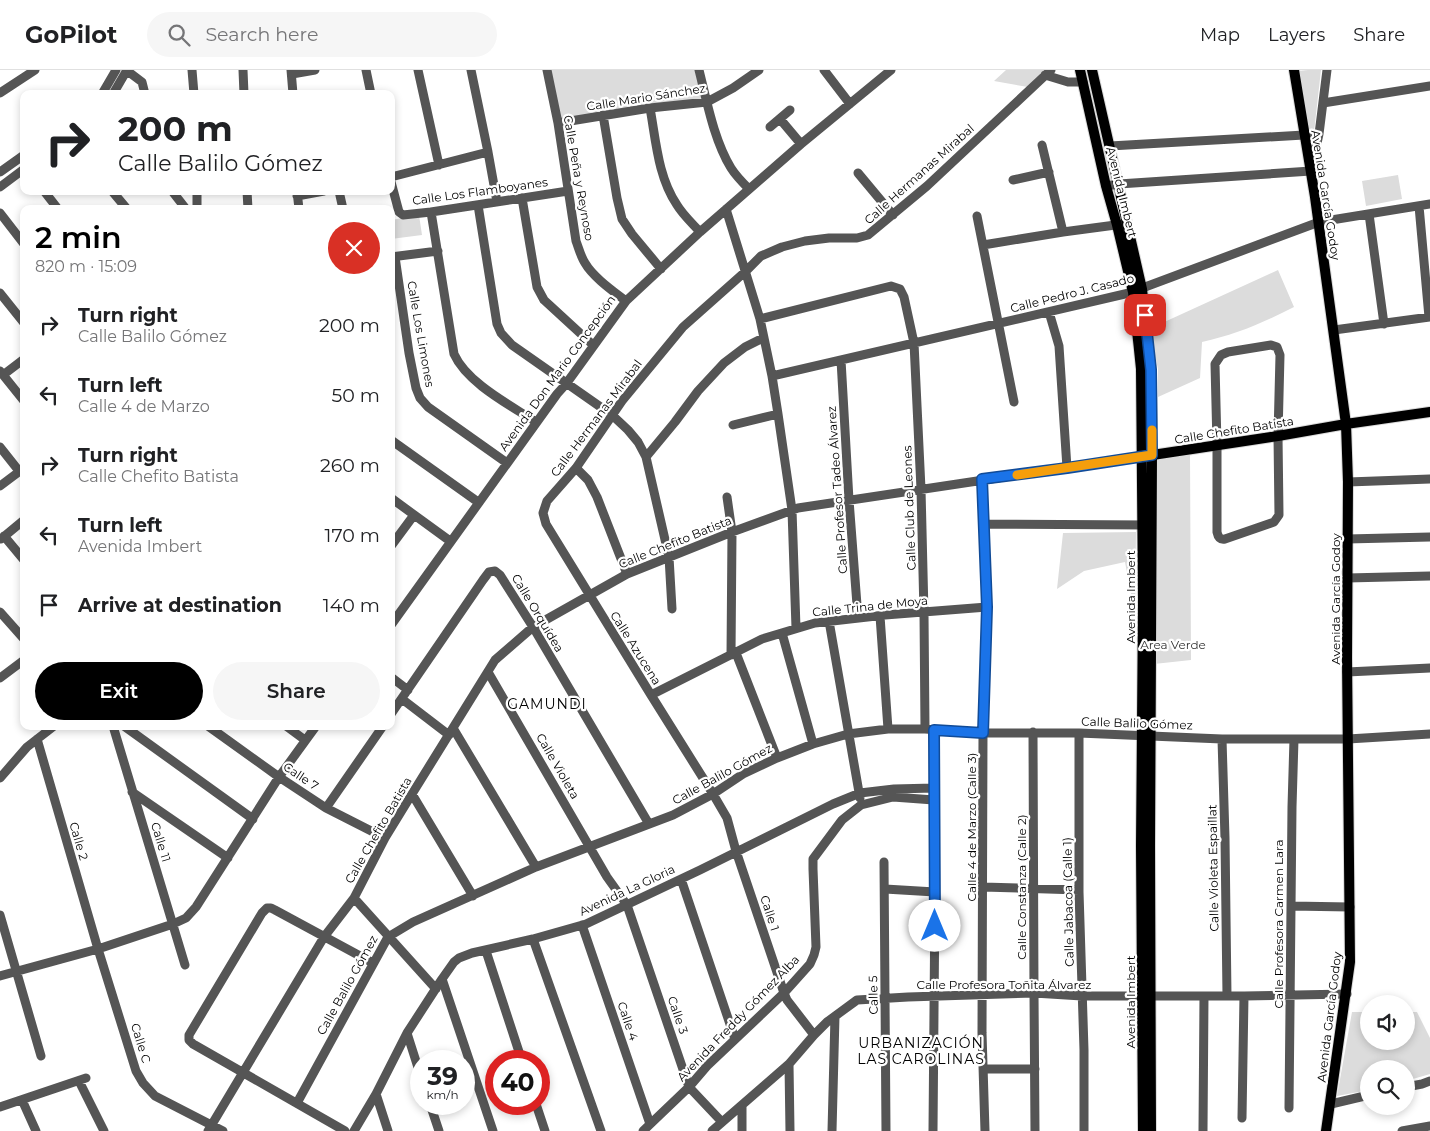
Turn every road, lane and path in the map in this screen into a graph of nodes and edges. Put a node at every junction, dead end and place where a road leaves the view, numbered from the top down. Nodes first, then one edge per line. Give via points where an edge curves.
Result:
1 (35, 70) edge
2 (116, 70) edge
3 (126, 70) edge
4 (192, 70) edge
5 (243, 70) edge
6 (315, 70) edge
7 (366, 70) edge
8 (418, 70) edge
9 (471, 70) edge
10 (547, 70) edge
11 (699, 70) edge
12 (759, 70) edge
13 (824, 70) edge
14 (891, 70) edge
15 (1080, 70) edge
16 (1092, 70) edge
17 (1294, 70) edge
18 (1326, 70) edge
19 (292, 72) edge
20 (1048, 73) edge
21 (1083, 82) junction
22 (1430, 86) edge
23 (104, 90) edge
24 (114, 90) edge
25 (144, 90) edge
26 (194, 90) edge
27 (244, 90) edge
28 (293, 90) edge
29 (370, 90) edge
30 (0, 93) edge
31 (707, 102) junction
32 (1323, 103) junction
33 (850, 104) junction
34 (650, 108) junction
35 (790, 110) dead end
36 (603, 115) junction
37 (780, 119) junction
38 (558, 123) junction
39 (770, 127) dead end
40 (1319, 134) junction
41 (1304, 135) junction
42 (801, 144) junction
43 (1042, 145) dead end
44 (1110, 146) junction
45 (488, 152) junction
46 (20, 160) edge
47 (439, 165) junction
48 (1310, 171) junction
49 (0, 172) edge
50 (20, 172) edge
51 (1049, 172) junction
52 (858, 173) dead end
53 (395, 176) edge
54 (1014, 180) dead end
55 (2, 183) edge
56 (1118, 184) junction
57 (1106, 186) junction
58 (568, 190) junction
59 (749, 190) junction
60 (47, 195) edge
61 (115, 195) edge
62 (175, 195) edge
63 (394, 195) edge
64 (522, 198) junction
65 (497, 202) junction
66 (1430, 204) edge
67 (55, 205) edge
68 (123, 205) edge
69 (183, 205) edge
70 (478, 205) junction
71 (1419, 206) junction
72 (726, 209) junction
73 (431, 212) junction
74 (0, 213) edge
75 (1369, 214) junction
76 (893, 215) junction
77 (977, 216) dead end
78 (1319, 222) junction
79 (1122, 224) junction
80 (700, 232) junction
81 (1063, 232) junction
82 (20, 239) edge
83 (983, 245) junction
84 (438, 251) junction
85 (395, 257) edge
86 (395, 269) edge
87 (661, 269) junction
88 (746, 271) junction
89 (1137, 290) junction
90 (0, 294) edge
91 (626, 301) junction
92 (1049, 312) junction
93 (1430, 317) edge
94 (20, 318) edge
95 (760, 319) junction
96 (999, 324) junction
97 (1384, 324) junction
98 (1334, 330) junction
99 (763, 338) junction
100 (914, 343) junction
101 (593, 345) junction
102 (841, 360) junction
103 (20, 362) edge
104 (2, 373) edge
105 (772, 376) junction
106 (566, 384) junction
107 (20, 396) edge
108 (1014, 402) dead end
109 (1430, 412) edge
110 (778, 414) junction
111 (612, 415) junction
112 (536, 422) junction
113 (1346, 424) junction
114 (733, 425) dead end
115 (1278, 436) junction
116 (395, 443) edge
117 (1217, 445) junction
118 (0, 447) edge
119 (1147, 456) junction
120 (646, 457) junction
121 (507, 463) junction
122 (20, 468) edge
123 (576, 468) junction
124 (1067, 468) junction
125 (20, 470) edge
126 (982, 479) junction
127 (1430, 479) edge
128 (1348, 482) junction
129 (0, 486) edge
130 (921, 489) junction
131 (727, 497) dead end
132 (849, 500) junction
133 (395, 501) edge
134 (478, 502) junction
135 (792, 510) junction
136 (543, 513) joint
137 (414, 515) junction
138 (20, 523) edge
139 (984, 524) junction
140 (1147, 525) junction
141 (732, 532) junction
142 (1430, 537) edge
143 (2, 538) edge
144 (1347, 539) junction
145 (395, 541) edge
146 (450, 541) junction
147 (20, 556) edge
148 (669, 557) junction
149 (627, 574) junction
150 (1430, 576) edge
151 (1347, 578) junction
152 (589, 595) junction
153 (987, 607) junction
154 (672, 609) dead end
155 (0, 612) edge
156 (924, 613) junction
157 (880, 616) junction
158 (858, 618) junction
159 (395, 619) edge
160 (829, 621) junction
161 (533, 627) junction
162 (796, 628) junction
163 (782, 633) junction
164 (20, 634) edge
165 (734, 654) junction
166 (20, 663) edge
167 (1430, 668) edge
168 (488, 672) junction
169 (1347, 672) junction
170 (0, 678) edge
171 (395, 680) edge
172 (408, 690) junction
173 (651, 695) junction
174 (402, 699) junction
175 (395, 709) edge
176 (888, 729) junction
177 (929, 729) junction
178 (49, 730) edge
179 (114, 730) edge
180 (130, 730) edge
181 (214, 730) edge
182 (291, 730) edge
183 (313, 730) edge
184 (380, 730) edge
185 (451, 732) junction
186 (1034, 732) junction
187 (983, 733) junction
188 (1079, 733) junction
189 (848, 734) junction
190 (1430, 734) edge
191 (1146, 736) junction
192 (37, 739) junction
193 (1222, 739) junction
194 (1294, 739) junction
195 (1348, 739) junction
196 (305, 740) junction
197 (813, 744) junction
198 (777, 758) junction
199 (279, 777) junction
200 (0, 778) edge
201 (934, 788) junction
202 (132, 792) junction
203 (860, 793) junction
204 (412, 794) junction
205 (713, 794) junction
206 (934, 800) junction
207 (861, 805) junction
208 (326, 808) junction
209 (253, 819) junction
210 (649, 824) junction
211 (386, 838) junction
212 (590, 848) junction
213 (736, 851) junction
214 (228, 858) junction
215 (884, 862) dead end
216 (536, 867) junction
217 (680, 879) junction
218 (983, 886) junction
219 (884, 889) junction
220 (1034, 889) junction
221 (1079, 890) junction
222 (935, 892) junction
223 (472, 896) junction
224 (354, 898) junction
225 (627, 905) junction
226 (1291, 906) junction
227 (1350, 907) junction
228 (0, 915) edge
229 (173, 924) junction
230 (582, 925) junction
231 (324, 936) junction
232 (388, 937) junction
233 (533, 939) junction
234 (98, 949) junction
235 (486, 951) junction
236 (373, 963) junction
237 (184, 965) dead end
238 (16, 971) junction
239 (0, 976) edge
240 (442, 979) junction
241 (436, 988) junction
242 (784, 992) junction
243 (1034, 994) junction
244 (1347, 994) junction
245 (1146, 995) junction
246 (1290, 995) junction
247 (934, 996) junction
248 (983, 996) junction
249 (1082, 996) junction
250 (1204, 996) junction
251 (1227, 996) junction
252 (1244, 996) junction
253 (886, 998) junction
254 (835, 1016) junction
255 (406, 1033) junction
256 (814, 1035) junction
257 (735, 1039) junction
258 (412, 1050) edge
259 (518, 1050) edge
260 (41, 1056) dead end
261 (789, 1064) junction
262 (984, 1069) junction
263 (1035, 1069) junction
264 (242, 1073) junction
265 (1430, 1081) edge
266 (1415, 1085) edge
267 (689, 1087) junction
268 (376, 1094) junction
269 (1360, 1097) edge
270 (22, 1100) junction
271 (297, 1103) junction
272 (1331, 1104) junction
273 (742, 1105) junction
274 (0, 1107) edge
275 (1289, 1108) dead end
276 (434, 1115) edge
277 (540, 1115) edge
278 (1242, 1118) dead end
279 (722, 1122) junction
280 (650, 1124) junction
281 (1430, 1126) edge
282 (210, 1128) edge
283 (36, 1131) edge
284 (104, 1131) edge
285 (223, 1131) edge
286 (345, 1131) edge
287 (354, 1131) edge
288 (388, 1131) edge
289 (439, 1131) edge
290 (493, 1131) edge
291 (545, 1131) edge
292 (600, 1131) edge
293 (643, 1131) edge
294 (712, 1131) edge
295 (742, 1131) edge
296 (790, 1131) edge
297 (832, 1131) edge
298 (886, 1131) edge
299 (933, 1131) edge
300 (985, 1131) edge
301 (1035, 1131) edge
302 (1084, 1131) edge
303 (1143, 1131) edge
304 (1151, 1131) edge
305 (1203, 1131) edge
306 (1326, 1131) edge
307 (1402, 1131) edge

1 - 30 street
2 - 23 street
3 - 24 street
3 - 25 street via 142,82
4 - 26 street
5 - 27 street
6 - 19 street
7 - 29 street
8 - 47 street
9 - 45 street
10 - 38 street, Calle Peña y Reynoso
11 - 31 street
12 - 31 street, Calle Mario Sánchez
13 - 33 street
14 - 33 street, Avenida Don Mario Concepción
15 - 21 main road, Avenida Imbert
16 - 44 main road, Avenida Imbert
17 - 41 main road, Avenida García Godoy
18 - 32 street
19 - 28 street
20 - 21 street via 1068,82
20 - 76 street, Calle Hermanas Mirabal
21 - 57 main road, Avenida Imbert
22 - 32 street
31 - 34 street, Calle Mario Sánchez
31 - 59 street via 722,150
32 - 40 street
33 - 42 street, Avenida Don Mario Concepción
34 - 36 street, Calle Mario Sánchez
34 - 80 street via 668,190
35 - 37 street
36 - 38 street, Calle Mario Sánchez
36 - 87 street via 622,219
37 - 39 street
37 - 42 street
38 - 58 street, Calle Peña y Reynoso
40 - 41 street
40 - 48 street
41 - 44 street
41 - 48 main road, Avenida García Godoy
42 - 59 street, Avenida Don Mario Concepción
43 - 51 street
44 - 56 main road, Avenida Imbert
45 - 47 street
45 - 65 street
46 - 49 street
47 - 53 street
48 - 56 street
48 - 78 main road, Avenida García Godoy
50 - 55 street
51 - 54 street
51 - 81 street
52 - 76 street
56 - 57 street
56 - 79 main road, Avenida Imbert
57 - 79 main road, Avenida Imbert
58 - 64 street, Calle Los Flamboyanes
58 - 91 street, Calle Peña y Reynoso via 576,241 586,265
59 - 72 street, Avenida Don Mario Concepción
60 - 67 street
61 - 68 street
62 - 69 street
63 - 73 street, Calle Los Flamboyanes via 399,212 403,215
64 - 65 street, Calle Los Flamboyanes
64 - 101 street via 539,294
65 - 70 street, Calle Los Flamboyanes
66 - 71 street, Calle Pedro J. Casado
70 - 73 street, Calle Los Flamboyanes
70 - 106 street via 501,333 512,345
71 - 75 street, Calle Pedro J. Casado
71 - 93 street
72 - 80 street, Avenida Don Mario Concepción
72 - 88 street
73 - 84 street
74 - 82 street
75 - 78 street, Calle Pedro J. Casado
75 - 97 street
76 - 88 street, Calle Hermanas Mirabal via 868,235 821,239 782,247 761,256
77 - 83 street
78 - 89 street, Calle Pedro J. Casado
78 - 98 main road, Avenida García Godoy
79 - 81 street
79 - 89 main road, Avenida Imbert
80 - 87 street, Avenida Don Mario Concepción
81 - 83 street
83 - 96 street
84 - 85 street
84 - 112 street via 458,363 485,388
86 - 121 street, Calle Los Limones via 420,398
87 - 91 street, Avenida Don Mario Concepción
88 - 95 street
88 - 111 street, Calle Hermanas Mirabal via 683,327
89 - 92 street, Calle Pedro J. Casado
89 - 119 main road, Avenida Imbert
90 - 94 street
91 - 101 street, Avenida Don Mario Concepción
92 - 96 street, Calle Pedro J. Casado
92 - 124 street via 1059,346
93 - 97 street
95 - 99 street
95 - 100 street, Calle Club de Leones via 891,286 900,289 904,297
96 - 100 street, Calle Pedro J. Casado
96 - 108 street
97 - 98 street
98 - 113 main road, Avenida García Godoy
99 - 105 street
99 - 120 street via 724,363
100 - 102 street, Calle Pedro J. Casado
100 - 130 street, Calle Club de Leones
101 - 106 street, Avenida Don Mario Concepción
102 - 105 street, Calle Pedro J. Casado
102 - 132 street, Calle Profesor Tadeo Álvarez
103 - 104 street
104 - 107 street
105 - 110 street
106 - 111 street
106 - 112 street, Avenida Don Mario Concepción
109 - 113 main road, Calle Chefito Batista
110 - 114 street
110 - 135 street
111 - 120 street via 638,442
111 - 123 street, Calle Hermanas Mirabal
112 - 121 street, Avenida Don Mario Concepción
113 - 115 main road, Calle Chefito Batista
113 - 128 main road, Avenida García Godoy
115 - 117 main road, Calle Chefito Batista
115 - 117 street via 1280,355 1277,347 1271,345 1228,352 1221,355 1215,364
115 - 117 street via 1278,518 1223,540 1217,532
116 - 134 street
117 - 119 main road, Calle Chefito Batista
118 - 122 street
119 - 124 street, Calle Chefito Batista
119 - 140 main road, Avenida Imbert
120 - 148 street
121 - 134 street, Avenida Don Mario Concepción
123 - 136 street, Calle Hermanas Mirabal via 547,502
123 - 149 street via 588,480 597,497
124 - 126 street, Calle Chefito Batista
125 - 129 street
126 - 130 street, Calle Chefito Batista
126 - 139 street, Calle 4 de Marzo (Calle 3)
127 - 128 street
128 - 144 main road, Avenida García Godoy
130 - 132 street, Calle Chefito Batista
130 - 156 street, Calle Club de Leones
131 - 141 street
132 - 135 street, Calle Chefito Batista
132 - 158 street, Calle Profesor Tadeo Álvarez
133 - 137 street
134 - 146 street, Avenida Don Mario Concepción
135 - 141 street, Calle Chefito Batista
135 - 162 street
136 - 152 street, Calle Azucena via 546,524
137 - 145 street
137 - 146 street
138 - 143 street
139 - 140 street
139 - 153 street, Calle 4 de Marzo (Calle 3)
140 - 191 main road, Avenida Imbert
141 - 148 street, Calle Chefito Batista
141 - 165 street
142 - 144 street
143 - 147 street
144 - 151 main road, Avenida García Godoy
146 - 159 street, Avenida Don Mario Concepción
148 - 149 street, Calle Chefito Batista
148 - 154 street
149 - 152 street, Calle Chefito Batista
150 - 151 street
151 - 169 main road, Avenida García Godoy
152 - 161 street, Calle Chefito Batista
152 - 173 street, Calle Azucena
153 - 156 street, Calle Trina de Moya
153 - 187 street, Calle 4 de Marzo (Calle 3)
155 - 164 street
156 - 157 street, Calle Trina de Moya
156 - 177 street, Calle Club de Leones
157 - 158 street, Calle Trina de Moya
157 - 176 street
158 - 160 street, Calle Trina de Moya
160 - 162 street, Calle Trina de Moya
160 - 189 street
161 - 168 street, Calle Chefito Batista via 496,660
161 - 172 street, Calle Orquídea via 500,575 495,571 489,572
161 - 210 street, Calle Orquídea
162 - 163 street, Calle Trina de Moya
163 - 165 street, Calle Trina de Moya
163 - 197 street
165 - 173 street, Calle Trina de Moya
165 - 198 street
166 - 170 street
167 - 169 street
168 - 185 street, Calle Chefito Batista
168 - 212 street, Calle Violeta
169 - 195 main road, Avenida García Godoy
171 - 172 street
172 - 174 street, Calle Orquídea
173 - 205 street, Calle Azucena
174 - 175 street, Calle Orquídea
174 - 185 street
176 - 177 street, Calle Balilo Gómez
176 - 189 street, Calle Balilo Gómez
177 - 187 street, Calle Balilo Gómez
177 - 201 street, Calle Club de Leones
178 - 192 street
179 - 202 street, Calle 11
180 - 209 street
181 - 199 street, Calle 7
182 - 196 street
183 - 196 street
184 - 208 street
185 - 204 street, Calle Chefito Batista
185 - 216 street
186 - 187 street, Calle Balilo Gómez
186 - 188 street, Calle Balilo Gómez
186 - 220 street, Calle Constanza (Calle 2)
187 - 218 street, Calle 4 de Marzo (Calle 3)
188 - 191 street, Calle Balilo Gómez
188 - 221 street, Calle Jabacoa (Calle 1)
189 - 197 street, Calle Balilo Gómez
189 - 203 street
190 - 195 street, Calle Balilo Gómez
191 - 193 street, Calle Balilo Gómez
191 - 245 main road, Avenida Imbert
192 - 200 street
192 - 234 street, Calle 2
193 - 194 street, Calle Balilo Gómez
193 - 251 street, Calle Violeta Espaillat
194 - 195 street, Calle Balilo Gómez
194 - 226 street, Calle Profesora Carmen Lara
195 - 227 main road, Avenida García Godoy
196 - 199 street
197 - 198 street, Calle Balilo Gómez
198 - 205 street, Calle Balilo Gómez via 743,774
199 - 208 street, Calle 7
199 - 209 street
201 - 203 street, Avenida La Gloria
201 - 206 street, Calle Club de Leones
202 - 214 street
202 - 229 street, Calle 11
203 - 207 street
203 - 213 street, Avenida La Gloria
204 - 211 street, Calle Chefito Batista
204 - 223 street
205 - 210 street, Calle Balilo Gómez
205 - 213 street, Calle 1 via 727,818
206 - 207 street via 894,797
206 - 222 street, Calle Club de Leones
207 - 242 street, Avenida Freddy Gómez Alba via 842,820 813,860 816,947 810,964
208 - 211 street, Calle 7
209 - 214 street
210 - 212 street, Calle Balilo Gómez
211 - 224 street, Calle Chefito Batista
212 - 216 street, Calle Balilo Gómez
212 - 225 street, Calle Violeta
213 - 217 street, Avenida La Gloria
213 - 242 street, Calle 1
214 - 229 street via 196,907 186,918
215 - 219 street, Calle 5
216 - 223 street, Calle Balilo Gómez
217 - 225 street, Avenida La Gloria
217 - 257 street
218 - 220 street
218 - 248 street, Calle 4 de Marzo (Calle 3)
219 - 222 street
219 - 253 street, Calle 5
220 - 221 street
220 - 243 street, Calle Constanza (Calle 2)
221 - 249 street, Calle Jabacoa (Calle 1)
222 - 247 street, Calle Club de Leones
223 - 232 street, Calle Balilo Gómez via 413,922
224 - 231 street, Calle Chefito Batista
224 - 232 street
225 - 230 street, Avenida La Gloria
225 - 267 street, Calle 3
226 - 227 street
226 - 246 street, Calle Profesora Carmen Lara
227 - 244 main road, Avenida García Godoy
228 - 238 street
229 - 234 street
229 - 237 street, Calle 11
230 - 233 street, Avenida La Gloria
230 - 280 street, Calle 4
231 - 236 street
231 - 264 street, Calle Chefito Batista
231 - 264 street via 271,908 262,913 189,1035 193,1044
232 - 236 street, Calle Balilo Gómez
232 - 241 street
233 - 235 street, Avenida La Gloria
233 - 292 street
234 - 238 street
234 - 282 street, Calle C via 136,1072 155,1096
235 - 240 street, Avenida La Gloria via 459,958
235 - 259 street
236 - 271 street, Calle Balilo Gómez
238 - 239 street
238 - 260 street
240 - 241 street, Avenida La Gloria
240 - 290 street
241 - 255 street, Avenida La Gloria
242 - 256 street, Calle 1
242 - 257 street, Avenida Freddy Gómez Alba
243 - 248 street, Calle Profesora Toñita Álvarez
243 - 249 street, Calle Profesora Toñita Álvarez
243 - 263 street, Calle Constanza (Calle 2)
244 - 246 street, Calle Profesora Toñita Álvarez
244 - 272 main road, Avenida García Godoy
245 - 249 street, Calle Profesora Toñita Álvarez
245 - 250 street, Calle Profesora Toñita Álvarez
245 - 303 main road, Avenida Imbert
245 - 304 main road, Avenida Imbert
246 - 252 street, Calle Profesora Toñita Álvarez
246 - 275 street, Calle Profesora Carmen Lara
247 - 248 street, Calle Profesora Toñita Álvarez
247 - 253 street, Calle Profesora Toñita Álvarez
247 - 299 street, Calle Club de Leones
248 - 262 street, Calle 4 de Marzo (Calle 3)
249 - 302 street, Calle Jabacoa (Calle 1)
250 - 251 street, Calle Profesora Toñita Álvarez
250 - 305 street
251 - 252 street, Calle Profesora Toñita Álvarez
252 - 278 street
253 - 254 street, Calle Profesora Toñita Álvarez via 857,1000
253 - 298 street, Calle 5
254 - 256 street, Calle Profesora Toñita Álvarez
254 - 297 street
255 - 258 street
255 - 268 street, Avenida La Gloria
256 - 261 street, Calle Profesora Toñita Álvarez
257 - 267 street, Avenida Freddy Gómez Alba
261 - 273 street, Calle Profesora Toñita Álvarez
261 - 296 street
262 - 263 street
262 - 300 street, Calle 4 de Marzo (Calle 3)
263 - 301 street, Calle Constanza (Calle 2)
264 - 271 street
264 - 282 street, Calle Chefito Batista
265 - 266 street
267 - 279 street, Calle 3
267 - 280 street, Avenida Freddy Gómez Alba
268 - 287 street, Avenida La Gloria
268 - 288 street
269 - 272 street
270 - 274 street
270 - 283 street
270 - 284 street via 83,1079
271 - 286 street
272 - 306 main road, Avenida García Godoy
273 - 279 street, Calle Profesora Toñita Álvarez
273 - 295 street
276 - 289 street
277 - 291 street
279 - 294 street, Calle Profesora Toñita Álvarez
280 - 293 street, Avenida Freddy Gómez Alba
281 - 307 street
282 - 285 street, Calle C

